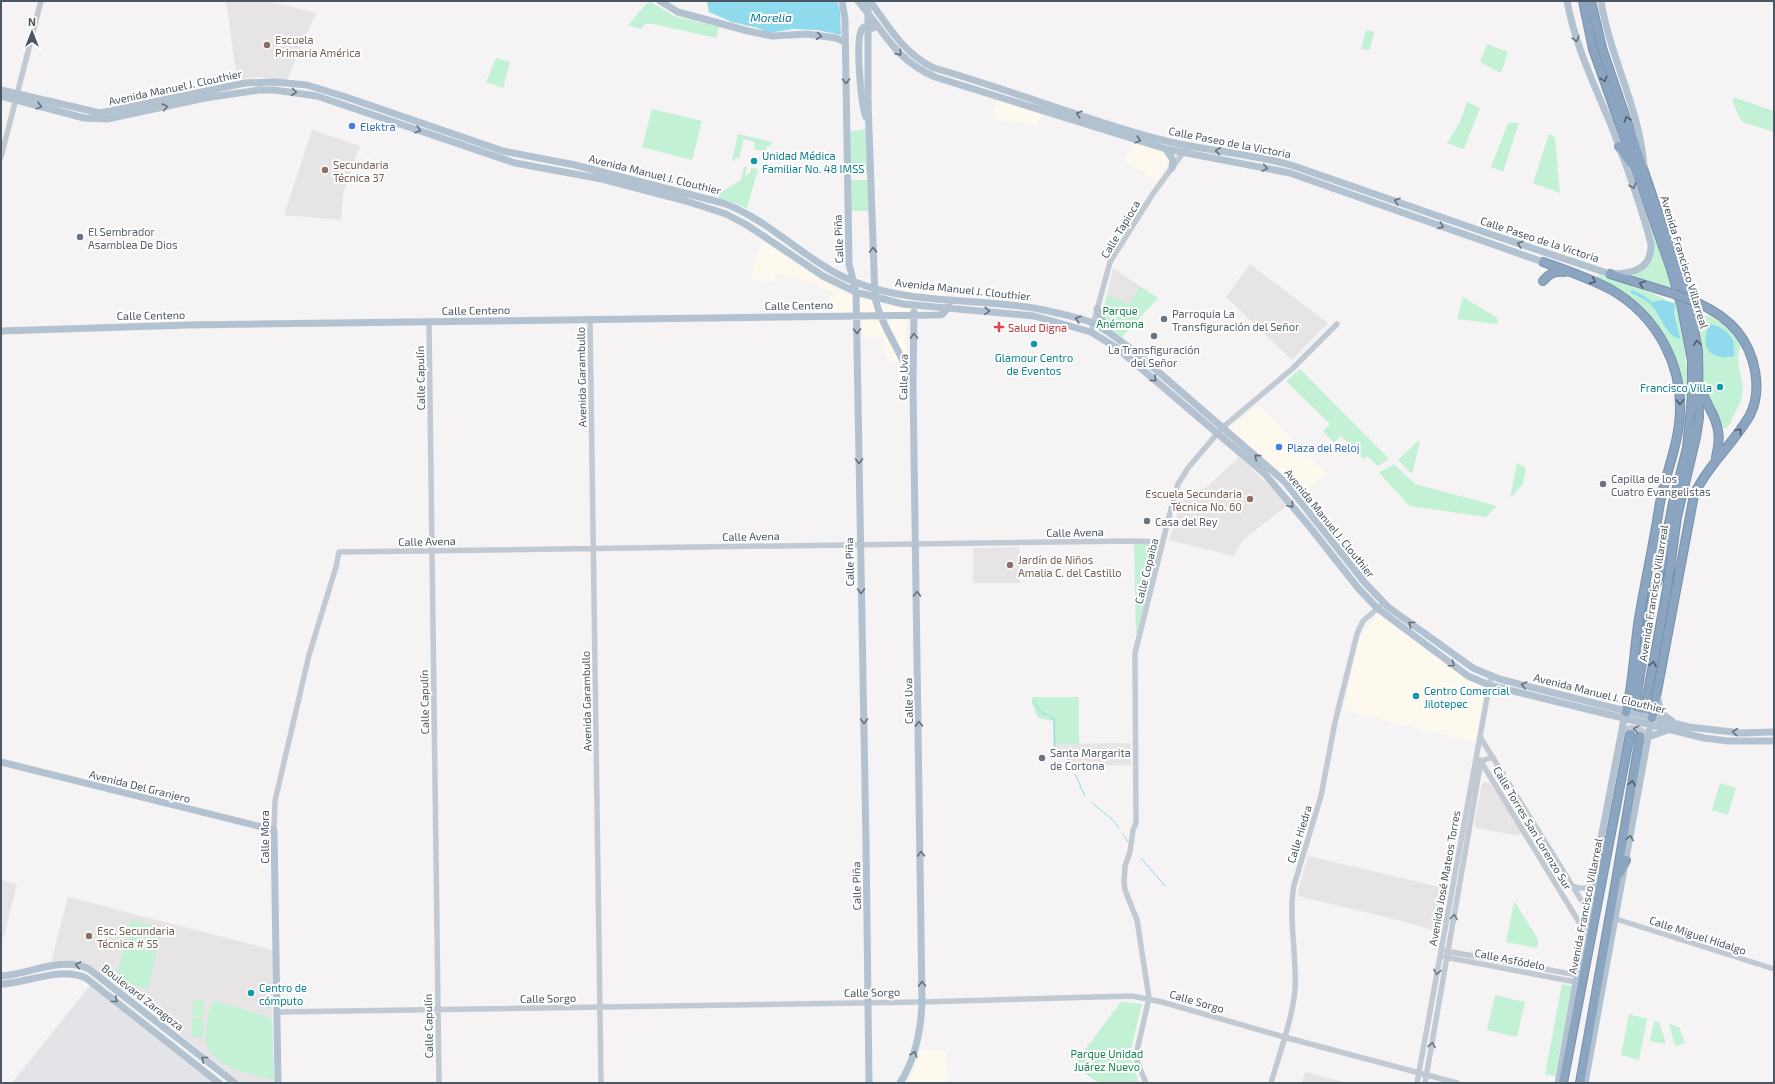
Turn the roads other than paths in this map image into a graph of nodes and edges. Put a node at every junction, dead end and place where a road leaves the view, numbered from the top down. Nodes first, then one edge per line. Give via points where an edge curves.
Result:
1 (41, 1) edge
2 (660, 1) edge
3 (842, 1) edge
4 (858, 1) edge
5 (867, 1) edge
6 (870, 1) edge
7 (1567, 1) edge
8 (1583, 1) edge
9 (1591, 1) edge
10 (1601, 1) edge
11 (883, 34) junction
12 (845, 42) junction
13 (1, 90) edge
14 (1, 96) edge
15 (16, 96) junction
16 (1010, 101) junction
17 (1039, 102) junction
18 (869, 124) junction
19 (1086, 124) junction
20 (1118, 126) junction
21 (1187, 146) junction
22 (1619, 146) junction
23 (1166, 149) junction
24 (1184, 153) junction
25 (1, 157) edge
26 (1172, 168) junction
27 (1635, 169) junction
28 (1644, 169) junction
29 (1543, 262) joint
30 (849, 264) junction
31 (1574, 273) junction
32 (1610, 274) junction
33 (838, 275) junction
34 (824, 276) junction
35 (845, 278) junction
36 (1544, 281) dead end
37 (855, 282) junction
38 (856, 292) junction
39 (874, 293) junction
40 (952, 299) junction
41 (914, 305) junction
42 (948, 308) junction
43 (1097, 309) junction
44 (857, 315) junction
45 (879, 315) junction
46 (914, 315) junction
47 (590, 319) junction
48 (429, 321) junction
49 (1094, 324) junction
50 (1337, 324) dead end
51 (1, 331) edge
52 (1091, 332) junction
53 (1108, 332) junction
54 (915, 356) junction
55 (904, 361) junction
56 (1699, 372) junction
57 (913, 384) junction
58 (1220, 431) junction
59 (1715, 462) junction
60 (1270, 468) junction
61 (1264, 473) junction
62 (1663, 489) junction
63 (1688, 522) junction
64 (1163, 542) junction
65 (916, 544) junction
66 (860, 545) junction
67 (593, 548) junction
68 (433, 551) junction
69 (339, 552) joint
70 (1666, 590) junction
71 (1653, 592) junction
72 (1384, 603) junction
73 (1377, 608) junction
74 (1491, 676) junction
75 (1489, 685) junction
76 (1657, 694) junction
77 (1632, 700) junction
78 (1589, 701) junction
79 (1558, 702) junction
80 (1646, 702) dead end
81 (1655, 704) junction
82 (1609, 715) junction
83 (1625, 715) junction
84 (1651, 721) junction
85 (1676, 724) junction
86 (1669, 729) junction
87 (1774, 732) edge
88 (1625, 733) junction
89 (1480, 737) junction
90 (1644, 737) junction
91 (1774, 741) edge
92 (1476, 755) junction
93 (1493, 757) junction
94 (1481, 760) junction
95 (1, 762) edge
96 (1614, 813) junction
97 (274, 830) junction
98 (1626, 860) junction
99 (1597, 865) junction
100 (1594, 880) junction
101 (1616, 881) junction
102 (1572, 885) junction
103 (1588, 911) junction
104 (1616, 918) junction
105 (1585, 932) junction
106 (1441, 953) junction
107 (1447, 954) junction
108 (1774, 969) edge
109 (1561, 972) junction
110 (1, 976) edge
111 (1576, 978) junction
112 (1560, 979) junction
113 (1, 984) edge
114 (1598, 987) junction
115 (1149, 998) junction
116 (868, 1002) junction
117 (922, 1002) junction
118 (1600, 1002) junction
119 (600, 1007) junction
120 (438, 1009) junction
121 (277, 1012) junction
122 (1284, 1037) junction
123 (1418, 1073) junction
124 (1426, 1075) junction
125 (219, 1083) edge
126 (235, 1083) edge
127 (278, 1083) edge
128 (439, 1083) edge
129 (601, 1083) edge
130 (869, 1083) edge
131 (900, 1083) edge
132 (1146, 1083) edge
133 (1271, 1083) edge
134 (1417, 1083) edge
135 (1425, 1083) edge
136 (1457, 1083) edge
137 (1558, 1083) edge
138 (1562, 1083) edge
139 (1580, 1083) edge
140 (1586, 1083) edge

1 - 15 street
2 -> 12 main road via 678,12 772,36 792,34 836,38
3 - 12 main road, Calle Piña
4 - 11 main road, Calle Paseo de la Victoria
5 - 18 main road, bridge
6 - 17 main road, Calle Paseo de la Victoria via 906,50 921,62
7 -> 22 main road via 1582,57
8 -> 27 highway, Avenida Francisco Villarreal via 1593,49
28 -> 9 highway, Avenida Francisco Villarreal via 1602,48
10 - 28 main road via 1612,50 1638,128
11 -> 16 main road, Calle Paseo de la Victoria via 902,57 922,72
11 - 18 main road via 867,26 861,30 859,36 862,102
12 -> 30 main road, Calle Piña
13 - 15 main road, Avenida Manuel J. Clouthier
14 - 15 main road, Avenida Manuel J. Clouthier
15 - 25 street
15 - 33 main road, Avenida Manuel J. Clouthier via 100,113 245,83 307,85 503,151 575,165 723,203 750,215
15 -> 34 main road, Avenida Manuel J. Clouthier via 84,118 98,120 205,98 259,90 280,90 317,96 515,163 602,179 726,214
16 - 17 main road via 1017,98
16 - 19 main road, Calle Paseo de la Victoria
20 -> 17 main road, Calle Paseo de la Victoria
39 -> 18 main road
19 - 20 main road via 1111,129
19 -> 23 main road, Calle Paseo de la Victoria
20 - 21 main road, Calle Paseo de la Victoria
21 - 24 street, Calle Tapioca
32 -> 21 main road, Calle Paseo de la Victoria via 1294,166 1270,159
22 - 27 highway
22 -> 32 main road via 1643,217 1651,250 1647,261 1638,270
23 - 24 main road, Calle Paseo de la Victoria
23 - 26 main road via 1171,156
24 - 26 street, Calle Tapioca
24 -> 29 main road, Calle Paseo de la Victoria via 1290,173
26 - 43 street, Calle Tapioca via 1110,262
27 - 71 highway, Avenida Francisco Villarreal via 1659,232 1682,308 1693,378 1688,448 1673,503 1658,580
56 -> 28 highway, Avenida Francisco Villarreal via 1692,318
29 - 31 highway
30 - 33 main road
30 - 37 main road, Calle Piña
31 - 36 highway via 1555,271
31 -> 62 highway via 1611,290 1642,312 1673,363 1680,393 1680,422
59 -> 32 highway, bridge via 1753,407 1756,377 1751,354 1738,331 1698,303
33 - 35 main road, Avenida Manuel J. Clouthier
34 - 35 main road via 839,281
34 - 38 main road, Avenida Manuel J. Clouthier
35 - 37 main road, Avenida Manuel J. Clouthier
37 - 38 main road, Calle Piña
37 - 39 main road, Avenida Manuel J. Clouthier
38 - 39 main road, Avenida Manuel J. Clouthier
38 - 44 main road, Calle Piña
39 - 40 main road, Avenida Manuel J. Clouthier via 903,298 916,296
39 - 41 main road, Avenida Manuel J. Clouthier
39 - 45 main road
40 - 42 main road
49 -> 40 main road, Avenida Manuel J. Clouthier via 1027,306
41 - 42 main road, Avenida Manuel J. Clouthier
41 - 46 main road, Calle Uva
42 - 46 main road, Calle Centeno via 941,314
42 -> 52 main road, Avenida Manuel J. Clouthier via 1034,316
43 - 49 street, Calle Tapioca
43 - 53 main road
44 - 45 main road, Calle Centeno
44 - 47 main road, Calle Centeno
44 -> 66 main road, Calle Piña
45 - 46 main road, Calle Centeno
45 - 55 main road
54 -> 46 main road, Calle Uva
47 - 48 main road, Calle Centeno
47 - 67 street, Avenida Garambullo
48 - 51 main road, Calle Centeno
48 - 68 street, Calle Capulín
49 - 52 street, Calle Tapioca
49 - 53 main road, Avenida Manuel J. Clouthier
50 - 58 street, Calle Copaiba via 1292,369
52 -> 58 main road, Avenida Manuel J. Clouthier via 1117,348
53 - 58 main road, Avenida Manuel J. Clouthier via 1160,372
54 - 55 main road
54 - 57 main road, Calle Uva
55 - 57 main road
56 - 59 highway via 1702,392 1719,431
56 - 70 highway, Avenida Francisco Villarreal via 1699,418 1677,516
57 - 65 main road, Calle Uva
60 -> 58 main road, Avenida Manuel J. Clouthier
58 - 61 main road, Avenida Manuel J. Clouthier
58 - 64 street, Calle Copaiba via 1188,468 1178,484
59 - 63 highway via 1698,486
60 - 61 main road
60 - 72 main road, Avenida Manuel J. Clouthier via 1285,482 1365,583
61 -> 73 main road, Avenida Manuel J. Clouthier
62 - 71 highway via 1660,542
62 - 77 highway via 1642,602
63 - 70 highway
63 - 76 highway
64 - 65 street, Calle Avena
64 - 115 street, Calle Copaiba via 1135,653 1136,823 1125,866 1124,882 1138,926
65 - 66 street, Calle Avena
117 -> 65 main road, Calle Uva
66 - 67 street, Calle Avena
66 -> 116 main road, Calle Piña
67 - 68 street, Calle Avena
67 - 119 street, Avenida Garambullo
68 - 69 street, Calle Avena
68 - 120 street, Calle Capulín
69 - 97 street, Calle Mora via 309,654 275,801
80 -> 70 highway, Avenida Francisco Villarreal
71 - 77 highway, Avenida Francisco Villarreal
72 - 73 street, Calle Hiedra
74 -> 72 main road, Avenida Manuel J. Clouthier via 1472,668
73 -> 75 main road, Avenida Manuel J. Clouthier via 1462,672
73 - 122 street, Calle Hiedra via 1362,624 1357,634 1335,722 1321,796 1294,885 1295,988
74 - 75 street, Avenida José Mateos Torres
78 -> 74 main road, Avenida Manuel J. Clouthier
75 - 79 main road, Avenida Manuel J. Clouthier
75 - 89 street, Avenida José Mateos Torres
76 - 81 highway
76 - 85 main road via 1661,713
77 - 81 highway via 1632,705 1647,709
77 - 83 highway
78 - 79 main road via 1585,704
78 - 83 main road, Avenida Manuel J. Clouthier
79 - 82 main road, Avenida Manuel J. Clouthier
81 - 84 highway
82 - 83 main road, Avenida Manuel J. Clouthier
82 - 88 main road
83 - 84 main road, Avenida Manuel J. Clouthier
83 - 88 main road
84 - 85 main road, Avenida Manuel J. Clouthier
84 - 86 main road, Avenida Manuel J. Clouthier
84 - 90 main road
87 -> 85 main road, Avenida Manuel J. Clouthier via 1722,731
86 - 90 main road
86 - 91 main road, Avenida Manuel J. Clouthier via 1728,741
90 -> 88 street via 1645,732 1637,728 1629,728
88 - 96 highway, Avenida Francisco Villarreal
88 - 99 main road
89 - 92 street, Avenida José Mateos Torres
89 - 93 street, Calle Torres San Lorenzo Sur
98 -> 90 main road
101 -> 90 highway
92 - 94 street, Calle Torres San Lorenzo Sur
92 - 106 street, Avenida José Mateos Torres
93 - 94 street
93 - 102 street, Calle Torres San Lorenzo Sur
94 - 105 street, Calle Torres San Lorenzo Sur
107 -> 94 street, Avenida José Mateos Torres
95 - 97 main road, Avenida Del Granjero
96 - 99 highway
96 - 138 highway, Avenida Francisco Villarreal
97 - 121 main road, Calle Mora
98 - 101 highway
98 - 104 main road
99 - 100 main road
100 - 102 street via 1586,888
100 - 103 main road
101 - 114 highway
102 - 103 street, Calle Torres San Lorenzo Sur
103 - 105 main road
104 - 108 street, Calle Miguel Hidalgo
104 - 118 main road
105 - 111 main road
106 - 107 street, Calle Asfódelo
106 -> 123 street, Avenida José Mateos Torres
107 - 109 street, Calle Asfódelo
107 - 112 street, Calle Asfódelo
124 -> 107 street, Avenida José Mateos Torres
109 - 111 street, Calle Asfódelo
109 - 112 street
126 -> 110 main road, Boulevard Zaragoza via 89,969 64,964
111 - 112 street, Calle Asfódelo
111 - 137 main road
113 -> 125 main road, Boulevard Zaragoza via 66,974 77,974 86,978
114 - 118 highway
114 - 139 highway
115 - 117 street, Calle Sorgo via 1132,996
115 - 122 street, Calle Sorgo
115 - 132 street via 1136,1055
116 - 117 street, Calle Sorgo
116 - 119 street, Calle Sorgo
116 - 130 main road, Calle Piña
131 -> 117 main road, Calle Uva via 917,1046 922,1023
118 - 140 main road
119 - 120 street, Calle Sorgo
119 - 129 street, Avenida Garambullo
120 - 121 street, Calle Sorgo
120 - 128 street, Calle Capulín
121 - 127 main road, Calle Mora
122 - 123 street, Calle Sorgo
122 - 133 street, Calle Hiedra
123 - 124 street, Calle Sorgo
123 - 134 street, Avenida José Mateos Torres
124 - 135 street, Avenida José Mateos Torres
124 - 136 street, Calle Sorgo

